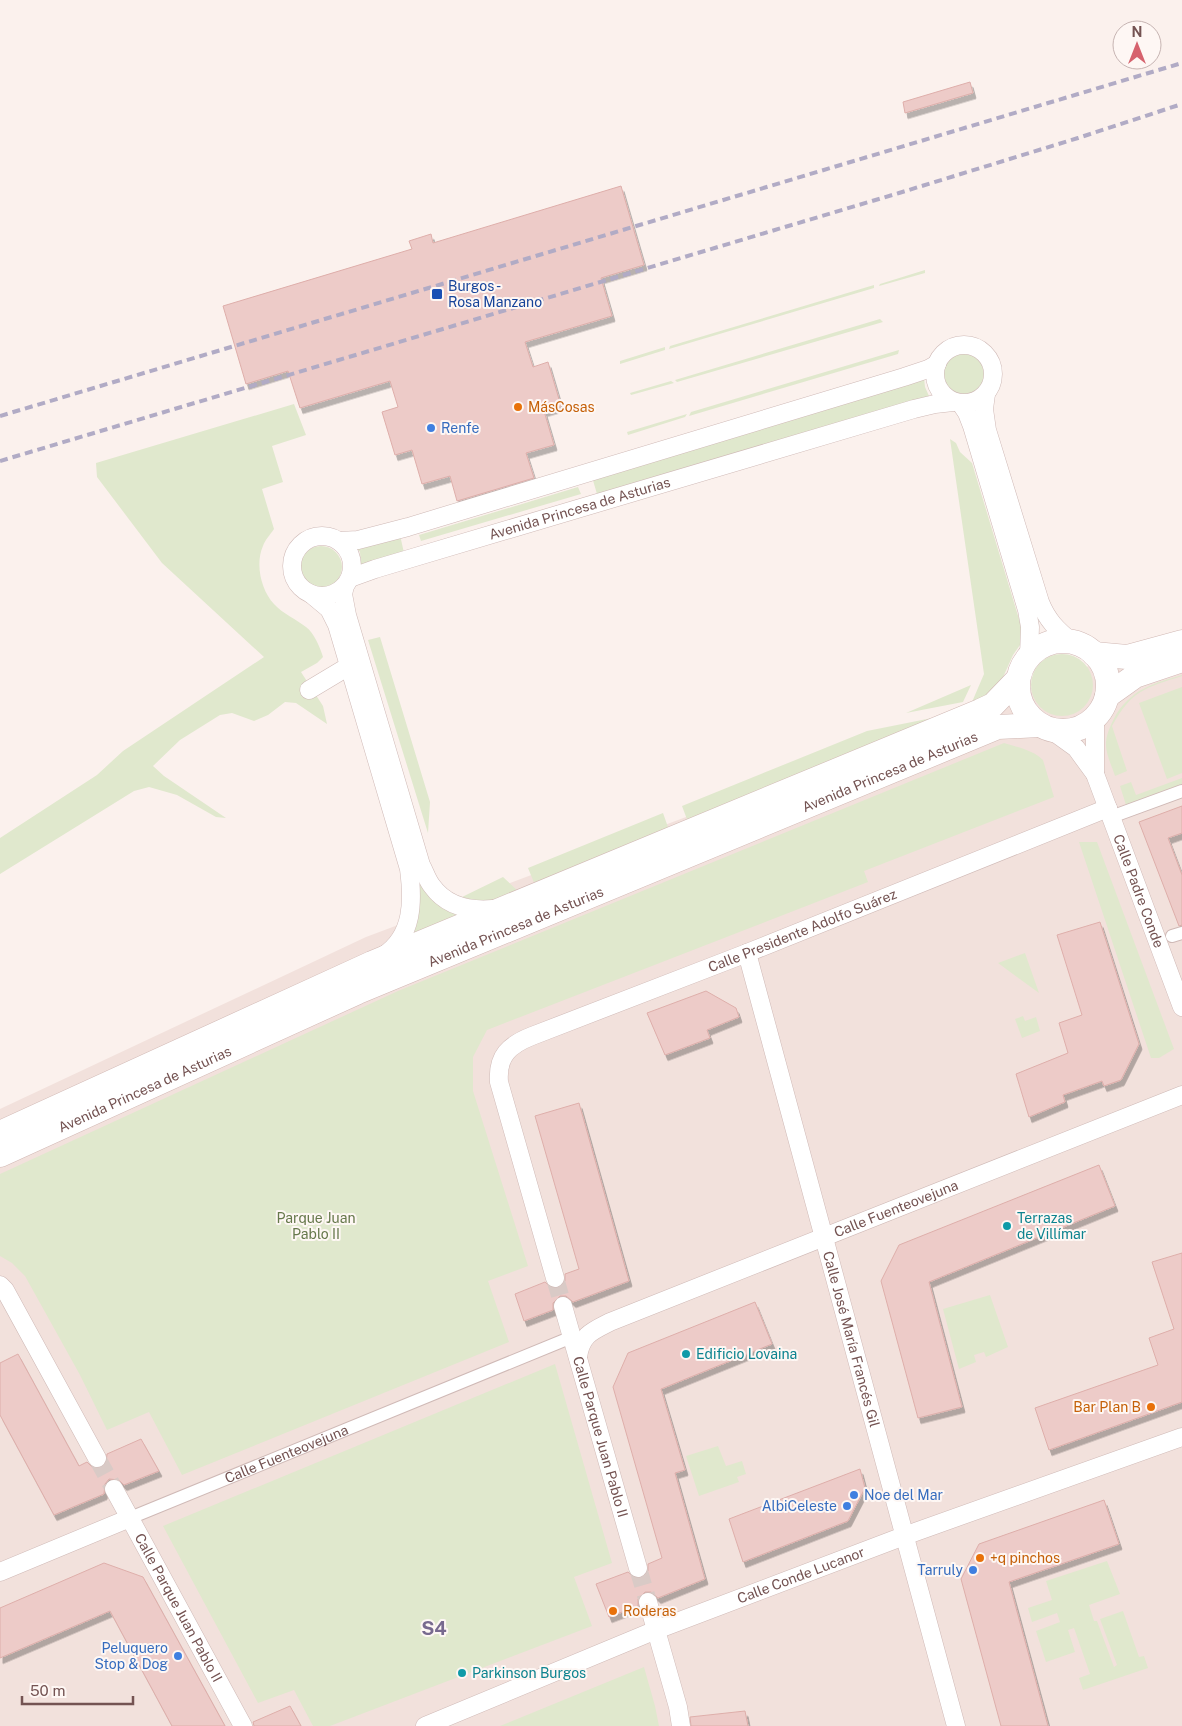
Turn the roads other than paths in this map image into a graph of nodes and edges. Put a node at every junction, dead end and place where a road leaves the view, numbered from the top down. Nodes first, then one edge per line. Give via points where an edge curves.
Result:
1 (937, 364) junction
2 (986, 394) junction
3 (957, 403) junction
4 (339, 541) junction
5 (347, 582) junction
6 (311, 594) junction
7 (1064, 635) junction
8 (1182, 642) edge
9 (1094, 654) junction
10 (1029, 656) junction
11 (1182, 660) edge
12 (349, 666) junction
13 (1018, 679) junction
14 (308, 690) dead end
15 (1107, 696) junction
16 (1096, 718) junction
17 (1045, 727) junction
18 (1095, 774) junction
19 (1182, 791) edge
20 (1109, 812) junction
21 (511, 906) junction
22 (747, 953) junction
23 (372, 963) junction
24 (1182, 1007) edge
25 (1182, 1095) edge
26 (0, 1132) edge
27 (0, 1156) edge
28 (824, 1237) junction
29 (555, 1278) tunnel mouth
30 (0, 1286) edge
31 (564, 1311) joint
32 (610, 1322) junction
33 (572, 1337) junction
34 (578, 1357) junction
35 (1182, 1437) edge
36 (97, 1458) tunnel mouth
37 (114, 1489) tunnel mouth
38 (130, 1518) junction
39 (904, 1536) junction
40 (638, 1568) tunnel mouth
41 (0, 1572) edge
42 (648, 1602) tunnel mouth
43 (656, 1630) junction
44 (243, 1726) edge
45 (425, 1726) edge
46 (681, 1726) edge
47 (956, 1726) edge

1 - 2 street via 952,347 977,348 990,360 993,368 994,377
1 - 3 street via 934,372 939,390
1 - 4 street via 904,377 408,527 358,540
2 - 3 street via 970,403
2 - 7 street via 987,430 1037,595 1044,613
3 - 5 street, Avenida Princesa de Asturias via 914,409 375,569
3 - 10 street via 967,413 972,426 1025,601 1030,627
4 - 5 street via 351,557 352,568
4 - 6 street via 324,536 311,538 294,554 291,566 294,578
5 - 6 street via 334,593 323,596
5 - 21 street, Avenida Princesa de Asturias via 343,594 347,615 421,865 432,886 442,897 459,907 475,911
6 - 12 street via 323,602 334,616
7 - 9 main road
7 - 10 main road
8 - 9 main road via 1128,657
9 - 15 main road via 1106,673
10 - 13 main road
11 - 15 main road via 1135,676
12 - 14 street
12 - 23 street via 410,868 413,895 407,925 400,938 390,951
13 - 17 main road via 1021,705 1028,716
13 - 21 main road, Avenida Princesa de Asturias via 993,705 980,711
15 - 16 main road
16 - 17 main road via 1067,731
16 - 18 street, Calle Padre Conde
17 - 18 street, Calle Padre Conde via 1076,748
17 - 27 main road, Avenida Princesa de Asturias via 998,727 358,992
18 - 20 street, Calle Padre Conde
19 - 20 street, Calle Presidente Adolfo Suárez
20 - 22 street, Calle Presidente Adolfo Suárez
20 - 24 street, Calle Padre Conde
21 - 23 main road, Avenida Princesa de Asturias
22 - 28 street, Calle José María Francés Gil
22 - 29 street, Calle Presidente Adolfo Suárez via 519,1041 508,1049 502,1059 499,1082
23 - 26 main road, Avenida Princesa de Asturias
25 - 28 street, Calle Fuenteovejuna
28 - 32 street, Calle Fuenteovejuna
28 - 39 street, Calle José María Francés Gil
30 - 36 street
31 - 32 street, Calle Fuenteovejuna via 572,1319 588,1323
31 - 33 street, Calle Parque Juan Pablo II
32 - 34 street, Calle Fuenteovejuna via 587,1335
33 - 34 street, Calle Parque Juan Pablo II
33 - 38 street, Calle Fuenteovejuna
34 - 40 street, Calle Parque Juan Pablo II
35 - 39 street, Calle Conde Lucanor
37 - 38 street, Calle Parque Juan Pablo II
38 - 41 street, Calle Fuenteovejuna
38 - 44 street, Calle Parque Juan Pablo II
39 - 43 street, Calle Conde Lucanor
39 - 47 street, Calle José María Francés Gil
42 - 43 street
43 - 45 street, Calle Conde Lucanor
43 - 46 street

